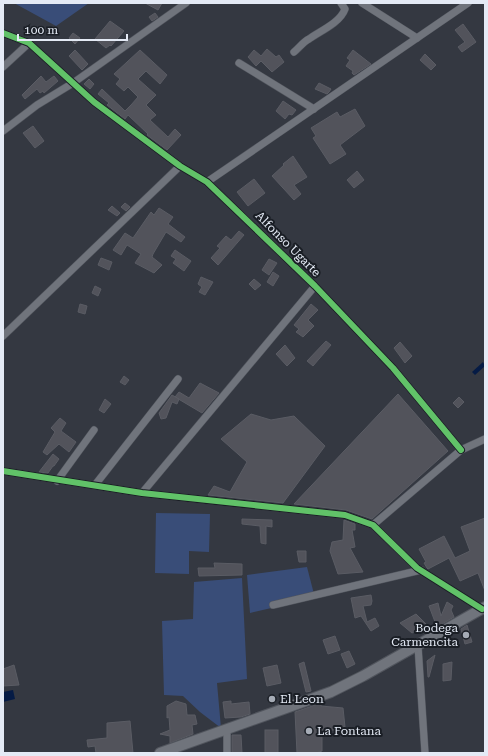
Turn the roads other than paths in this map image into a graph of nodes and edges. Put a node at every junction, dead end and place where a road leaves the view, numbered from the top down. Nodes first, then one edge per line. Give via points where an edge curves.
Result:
1 (186, 3) edge
2 (341, 3) edge
3 (362, 3) edge
4 (468, 3) edge
5 (3, 33) edge
6 (417, 38) junction
7 (29, 43) junction
8 (294, 52) dead end
9 (239, 63) dead end
10 (3, 67) edge
11 (73, 83) junction
12 (314, 109) junction
13 (3, 131) edge
14 (180, 166) junction
15 (207, 182) junction
16 (315, 286) junction
17 (3, 336) edge
18 (178, 379) dead end
19 (94, 430) dead end
20 (485, 438) edge
21 (461, 450) junction
22 (3, 471) edge
23 (57, 480) junction
24 (95, 485) junction
25 (142, 493) junction
26 (373, 525) junction
27 (421, 570) junction
28 (273, 605) dead end
29 (484, 608) edge
30 (418, 646) junction
31 (227, 730) junction
32 (160, 753) edge
33 (227, 753) edge
34 (425, 753) edge

1 - 11 street
2 - 8 street via 345,9 344,14
3 - 6 street
4 - 6 street
5 - 7 street
6 - 12 street
7 - 10 street
7 - 11 street, Alfonso Ugarte
9 - 12 street
11 - 13 street
11 - 14 street, Alfonso Ugarte via 94,102
12 - 15 street
14 - 15 street, Alfonso Ugarte
14 - 17 street
15 - 16 street, Alfonso Ugarte
16 - 21 street, Alfonso Ugarte via 393,368
16 - 25 street
18 - 24 street
19 - 23 street
20 - 21 street
21 - 26 street
22 - 23 street
23 - 24 street
24 - 25 street
25 - 26 street via 329,512
26 - 27 street
27 - 28 street
27 - 29 street
29 - 30 main road
30 - 31 main road via 321,697
30 - 34 street
31 - 32 main road
31 - 33 street

